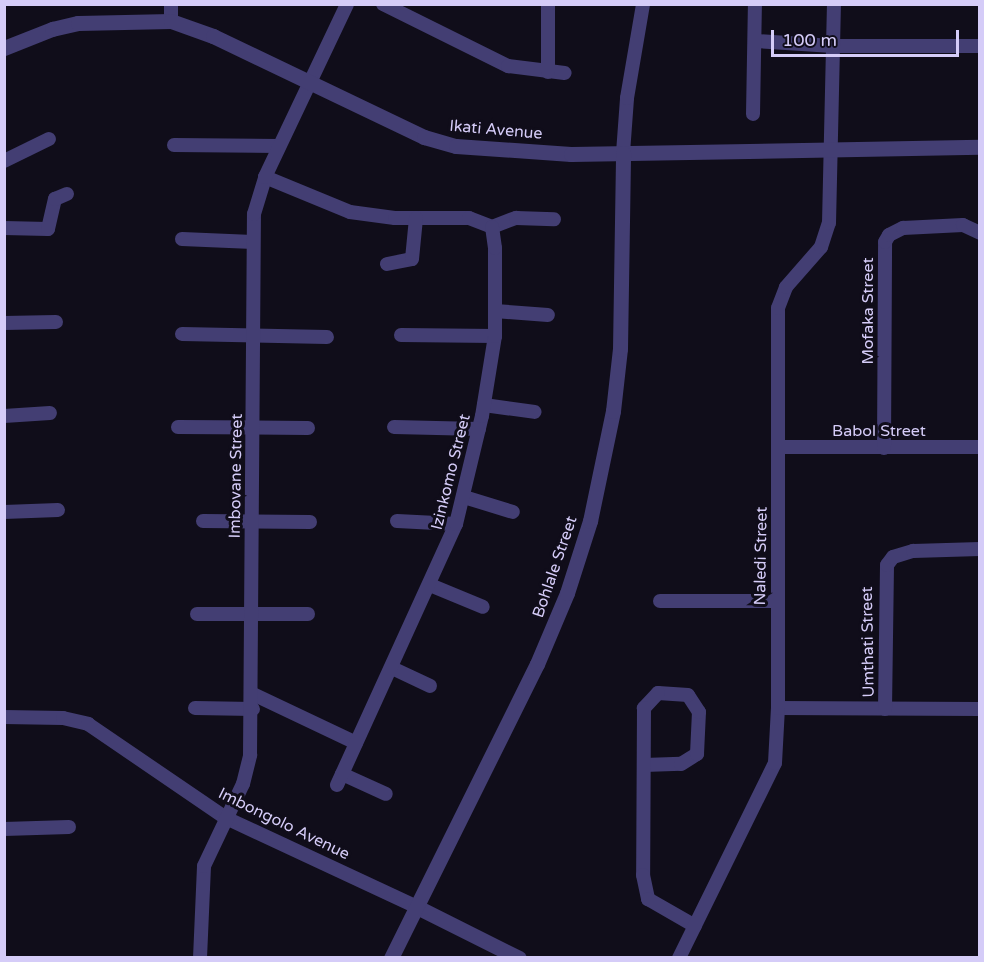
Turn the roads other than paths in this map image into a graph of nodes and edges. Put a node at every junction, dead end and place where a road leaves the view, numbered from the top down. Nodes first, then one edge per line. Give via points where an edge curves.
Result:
1 (171, 4) edge
2 (347, 4) edge
3 (383, 4) edge
4 (548, 4) edge
5 (643, 4) edge
6 (755, 4) edge
7 (834, 4) edge
8 (171, 21) junction
9 (756, 41) junction
10 (833, 46) junction
11 (980, 46) edge
12 (4, 48) edge
13 (548, 72) junction
14 (565, 73) dead end
15 (308, 83) junction
16 (753, 114) dead end
17 (49, 139) dead end
18 (174, 145) dead end
19 (279, 146) junction
20 (980, 147) edge
21 (831, 148) junction
22 (623, 153) junction
23 (4, 161) edge
24 (265, 177) junction
25 (67, 194) dead end
26 (416, 218) junction
27 (554, 219) dead end
28 (492, 227) junction
29 (4, 228) edge
30 (980, 233) edge
31 (182, 239) dead end
32 (253, 242) junction
33 (387, 264) dead end
34 (495, 311) junction
35 (548, 315) dead end
36 (4, 322) edge
37 (56, 322) dead end
38 (182, 334) dead end
39 (255, 334) junction
40 (401, 335) dead end
41 (327, 336) dead end
42 (495, 336) junction
43 (484, 405) junction
44 (535, 412) dead end
45 (50, 413) dead end
46 (4, 416) edge
47 (394, 427) dead end
48 (178, 428) dead end
49 (254, 428) junction
50 (308, 428) dead end
51 (479, 429) junction
52 (779, 447) junction
53 (980, 447) edge
54 (884, 448) junction
55 (464, 497) junction
56 (58, 510) dead end
57 (4, 512) edge
58 (513, 512) dead end
59 (252, 520) junction
60 (203, 521) dead end
61 (397, 521) dead end
62 (310, 522) dead end
63 (456, 524) junction
64 (980, 549) edge
65 (430, 585) junction
66 (777, 600) junction
67 (660, 601) dead end
68 (483, 607) dead end
69 (197, 614) dead end
70 (308, 614) dead end
71 (251, 615) junction
72 (392, 668) junction
73 (430, 686) dead end
74 (253, 693) junction
75 (195, 708) dead end
76 (778, 708) junction
77 (253, 709) junction
78 (885, 709) junction
79 (980, 709) edge
80 (4, 717) edge
81 (356, 743) junction
82 (644, 765) junction
83 (386, 794) dead end
84 (226, 818) junction
85 (69, 827) dead end
86 (4, 829) edge
87 (417, 907) junction
88 (695, 926) junction
89 (200, 957) edge
90 (391, 957) edge
91 (519, 957) edge
92 (678, 957) edge

1 - 8 street
2 - 15 street, Imbovane Street
3 - 13 street via 496,61
4 - 13 street
5 - 22 street via 627,98
6 - 9 street
7 - 10 street, Naledi Street
8 - 12 street, Ikati Avenue via 78,23 52,28
8 - 15 street, Ikati Avenue via 213,36
9 - 10 street
9 - 16 street
10 - 11 street
10 - 21 street, Naledi Street
13 - 14 street
15 - 19 street, Imbovane Street
15 - 22 street, Ikati Avenue via 440,143 571,154
17 - 23 street
18 - 19 street
19 - 24 street, Imbovane Street
20 - 21 street, Ikati Avenue
21 - 22 street, Ikati Avenue
21 - 52 street, Naledi Street via 826,236 786,287 778,308
22 - 87 street, Bohlale Street via 620,349 614,411 590,521 567,593 537,664
24 - 26 street via 350,212
24 - 32 street, Imbovane Street via 256,199
25 - 29 street via 55,199 48,229
26 - 28 street via 469,218
26 - 33 street via 412,259
27 - 28 street via 516,218
28 - 34 street, Izinkomo Street
30 - 54 street, Mofaka Street via 963,225 903,228 889,235 885,242
31 - 32 street
32 - 39 street, Imbovane Street
34 - 35 street
34 - 42 street, Izinkomo Street
36 - 37 street
38 - 39 street
39 - 41 street
39 - 49 street, Imbovane Street
40 - 42 street
42 - 43 street, Izinkomo Street
43 - 44 street
43 - 51 street, Izinkomo Street
45 - 46 street
47 - 51 street
48 - 49 street
49 - 50 street
49 - 59 street, Imbovane Street
51 - 55 street, Izinkomo Street
52 - 54 street, Babol Street
52 - 66 street, Naledi Street
53 - 54 street, Babol Street
55 - 58 street
55 - 63 street, Izinkomo Street
56 - 57 street
59 - 60 street
59 - 62 street
59 - 71 street, Imbovane Street
61 - 63 street
63 - 65 street, Izinkomo Street
64 - 78 street, Umthati Street via 913,551 893,557 887,565
65 - 68 street
65 - 72 street, Izinkomo Street
66 - 67 street
66 - 76 street, Naledi Street
69 - 71 street
70 - 71 street
71 - 74 street, Imbovane Street
72 - 73 street
72 - 81 street, Izinkomo Street
74 - 77 street, Imbovane Street
74 - 81 street
75 - 77 street
76 - 78 street
76 - 88 street, Naledi Street via 770,776
77 - 84 street, Imbovane Street via 247,769
78 - 79 street
80 - 84 street, Imbongolo Avenue via 63,718 88,724
81 - 83 street, Izinkomo Street via 339,780
82 - 82 street via 643,716 648,701 658,693 688,695 699,712 697,754 681,764
82 - 88 street via 644,888 657,906
84 - 87 street, Imbongolo Avenue
84 - 89 street, Imbovane Street via 204,866
85 - 86 street
87 - 90 street, Bohlale Street
87 - 91 street, Imbongolo Avenue
88 - 92 street, Naledi Street

